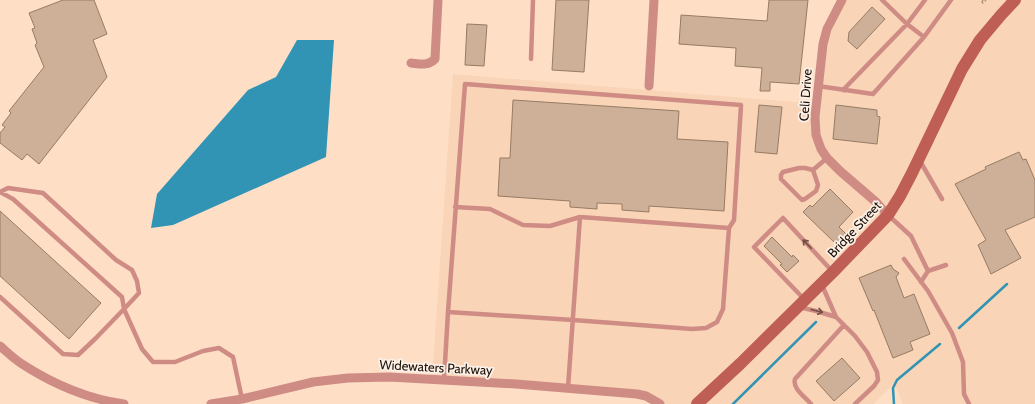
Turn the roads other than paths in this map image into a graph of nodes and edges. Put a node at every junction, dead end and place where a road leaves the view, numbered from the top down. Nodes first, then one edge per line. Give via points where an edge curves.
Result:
1 (438, 0) edge
2 (533, 0) edge
3 (654, 0) edge
4 (842, 0) edge
5 (882, 0) edge
6 (925, 0) edge
7 (951, 0) edge
8 (1015, 0) edge
9 (907, 24) junction
10 (924, 38) junction
11 (531, 59) dead end
12 (411, 63) dead end
13 (649, 86) dead end
14 (818, 86) junction
15 (843, 90) junction
16 (827, 158) junction
17 (919, 159) junction
18 (812, 170) junction
19 (0, 192) edge
20 (942, 199) dead end
21 (456, 208) junction
22 (888, 215) junction
23 (580, 217) junction
24 (729, 228) junction
25 (904, 259) dead end
26 (946, 265) dead end
27 (928, 271) junction
28 (833, 272) junction
29 (921, 282) junction
30 (822, 283) junction
31 (0, 298) edge
32 (801, 303) junction
33 (124, 309) junction
34 (448, 312) junction
35 (836, 317) junction
36 (574, 320) junction
37 (844, 325) junction
38 (0, 346) edge
39 (444, 380) junction
40 (568, 388) junction
41 (243, 401) edge
42 (124, 404) edge
43 (211, 404) edge
44 (660, 404) edge
45 (697, 404) edge
46 (811, 404) edge
47 (855, 404) edge
48 (969, 404) edge

1 - 12 street via 435,59 428,64
2 - 11 lane
3 - 13 street
4 - 14 street, Celi Drive via 824,36
5 - 9 lane
6 - 9 lane
7 - 10 lane
8 - 17 main road, Bridge Street via 980,40 962,69
9 - 10 lane
9 - 15 lane
10 - 15 lane via 873,94
14 - 15 lane
14 - 16 street, Celi Drive via 816,135
16 - 18 lane
16 - 22 street, Celi Drive
17 - 20 lane
17 - 22 main road, Bridge Street
18 - 18 lane via 799,168 782,172 781,179 802,200 817,188
19 - 33 lane via 13,198 122,298
19 - 33 lane via 8,188 43,193 116,260 132,270 139,293
21 - 23 lane via 490,209 523,224 550,226
21 - 24 lane via 464,84 741,106 734,220
21 - 34 lane
22 - 27 lane via 911,236
22 - 28 main road, Bridge Street
23 - 24 lane
23 - 36 lane
24 - 36 lane via 723,309 717,322 706,328 692,329
25 - 29 lane
26 - 27 lane
27 - 29 lane
28 - 30 main road, Bridge Street
28 -> 32 lane via 783,218 754,247
29 - 48 lane via 952,333 963,362 964,394
30 - 32 main road, Bridge Street
30 - 35 lane
31 - 33 lane via 63,354 78,355
32 -> 35 lane
32 - 45 main road, Bridge Street
33 - 41 lane via 142,349 153,362 175,362 219,348 233,357
34 - 36 lane
34 - 39 lane
35 - 37 lane
36 - 40 lane
37 - 46 lane via 795,378 796,387
37 - 47 lane via 856,336 877,372 878,380 874,386
38 - 42 street via 20,363 53,382 85,395
39 - 40 street, Widewaters Parkway
39 - 41 street, Widewaters Parkway via 348,378 313,382
40 - 44 street, Widewaters Parkway via 637,394
41 - 43 street, Widewaters Parkway

